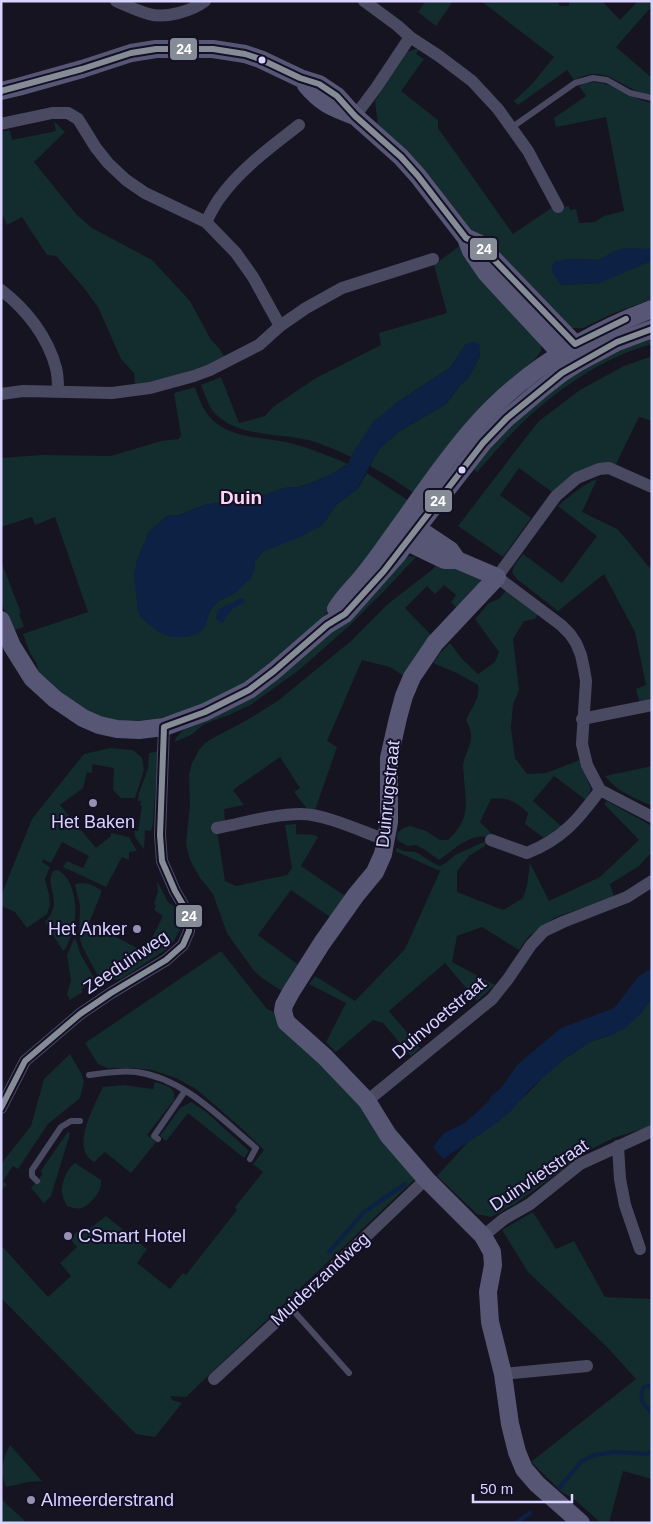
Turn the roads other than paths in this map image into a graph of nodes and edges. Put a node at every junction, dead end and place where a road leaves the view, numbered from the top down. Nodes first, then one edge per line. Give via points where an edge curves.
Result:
1 (116, 1) edge
2 (205, 1) edge
3 (364, 1) edge
4 (410, 37) junction
5 (1, 91) edge
6 (652, 98) edge
7 (355, 116) junction
8 (1, 124) edge
9 (299, 124) dead end
10 (511, 128) junction
11 (558, 207) dead end
12 (206, 222) junction
13 (433, 259) dead end
14 (1, 290) edge
15 (652, 309) edge
16 (280, 326) junction
17 (652, 329) edge
18 (568, 349) junction
19 (581, 362) junction
20 (58, 391) junction
21 (1, 394) edge
22 (652, 486) edge
23 (407, 533) junction
24 (497, 577) junction
25 (1, 620) edge
26 (652, 705) edge
27 (582, 719) junction
28 (164, 727) junction
29 (600, 790) junction
30 (652, 817) edge
31 (217, 828) dead end
32 (386, 840) junction
33 (492, 840) dead end
34 (652, 881) edge
35 (89, 1075) dead end
36 (185, 1091) junction
37 (367, 1101) junction
38 (1, 1108) edge
39 (80, 1121) dead end
40 (652, 1131) edge
41 (156, 1137) dead end
42 (618, 1146) junction
43 (250, 1160) dead end
44 (426, 1180) junction
45 (37, 1181) dead end
46 (482, 1236) junction
47 (640, 1249) dead end
48 (291, 1308) junction
49 (587, 1366) dead end
50 (349, 1373) dead end
51 (503, 1374) junction
52 (214, 1379) dead end
53 (581, 1523) edge

1 - 2 street via 151,15 188,11
3 - 4 street
4 - 7 street
4 - 10 street via 472,81
5 - 7 street via 131,53 156,49 214,49 260,59 318,84
6 - 10 lane via 630,93 607,80 586,79 575,83
7 - 18 street via 418,176 466,238 486,273
8 - 12 street via 52,113 68,113 78,119 96,148 126,180 145,193
9 - 12 street via 240,174 219,198
10 - 11 street via 528,151
12 - 16 street via 236,253
13 - 16 street via 342,288
14 - 20 street via 24,310 38,329 57,370
15 - 18 street via 623,320
16 - 20 street via 259,345 238,357 182,380 112,392
17 - 19 street via 617,342
18 - 19 street
18 - 23 street via 520,383 476,425 454,452
19 - 23 street via 562,373 507,418
20 - 21 street
22 - 24 street via 609,468 577,478 556,496
23 - 24 street via 445,560 458,560
23 - 28 street via 384,571 345,614 274,671 249,690
24 - 27 street via 561,625 573,638 581,655 586,681
24 - 32 street, Duinrugstraat via 435,643 412,677 389,758
25 - 28 street via 12,646 32,678 83,718 117,729
26 - 27 street
27 - 29 street via 582,744 587,765
28 - 38 street, Zeeduinweg via 162,861 188,915 189,931 183,945 166,960 80,1014 25,1061
29 - 30 street
29 - 33 street via 572,826 543,847 527,853
31 - 32 street via 301,814
32 - 37 street, Duinrugstraat via 375,872 322,943 283,1010 286,1022
34 - 37 street, Duinvoetstraat via 627,897 544,931 492,999
35 - 36 lane via 134,1072 155,1076
36 - 41 lane
36 - 43 lane via 256,1148
37 - 44 street via 388,1135
39 - 45 lane via 71,1121 61,1127 32,1170
40 - 42 street, Duinvlietstraat
42 - 46 street, Duinvlietstraat via 580,1164 530,1204
42 - 47 street, Duinvlietstraat via 625,1206
44 - 46 street
44 - 48 street, Muiderzandweg
46 - 51 street via 492,1252 488,1292 490,1322
48 - 50 lane
48 - 52 street, Muiderzandweg
49 - 51 street
51 - 53 street via 510,1424 524,1469

